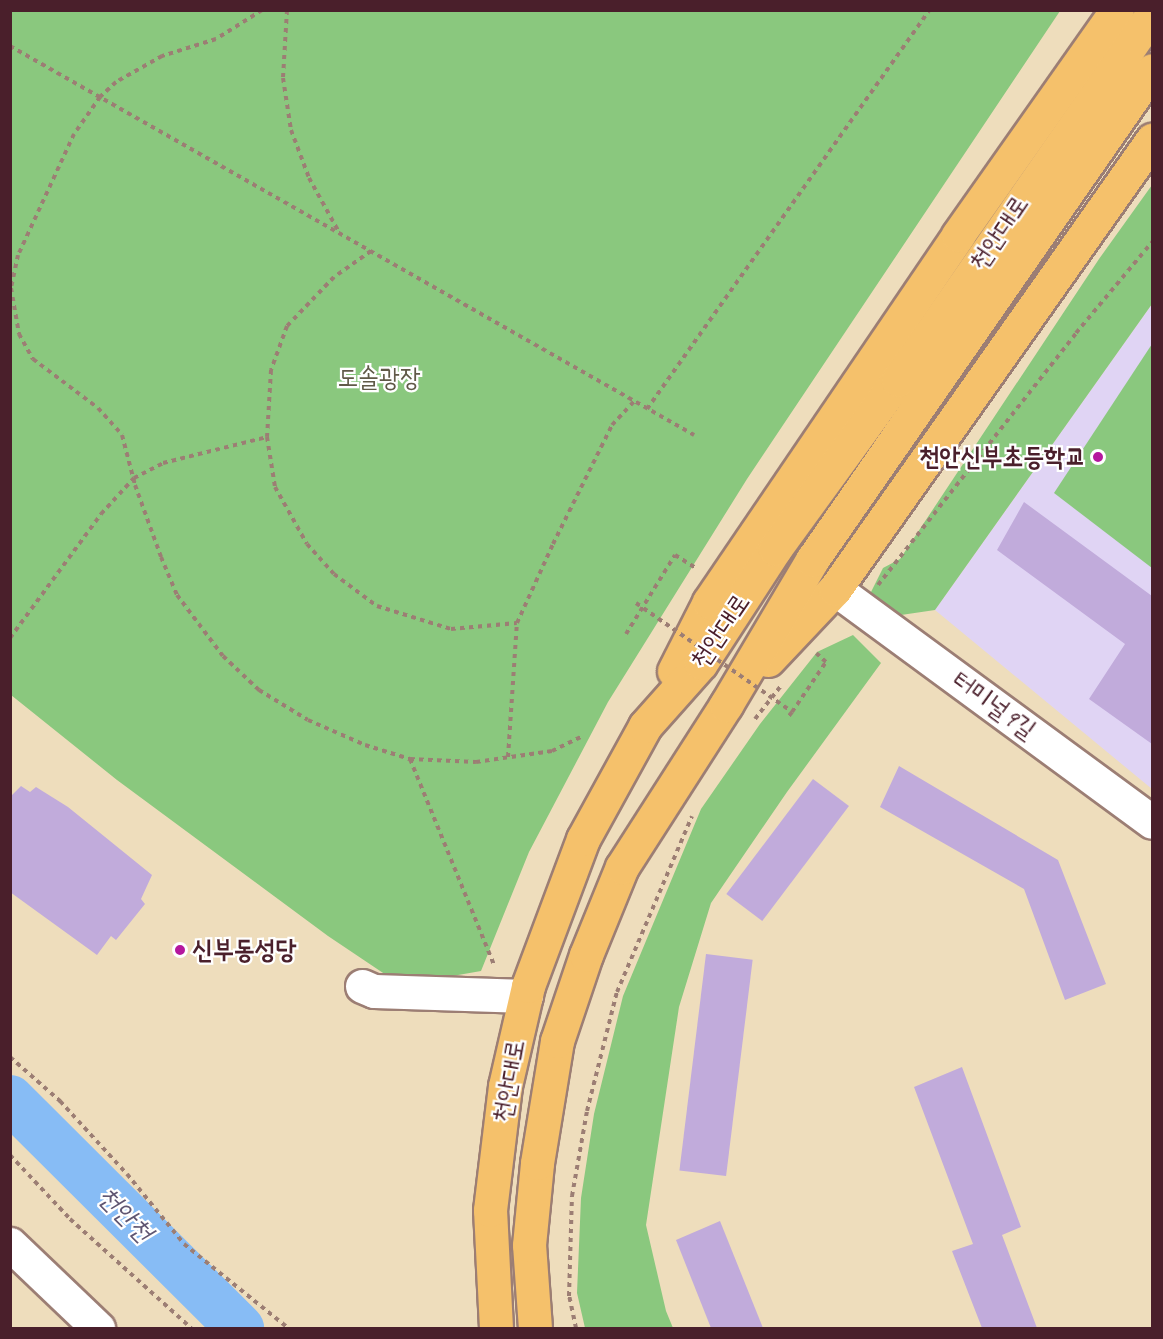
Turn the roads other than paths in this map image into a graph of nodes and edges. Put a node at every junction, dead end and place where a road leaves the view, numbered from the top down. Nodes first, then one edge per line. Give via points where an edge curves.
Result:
1 (1117, 10) edge
2 (1152, 15) edge
3 (1152, 70) edge
4 (1152, 140) edge
5 (847, 598) junction
6 (739, 714) junction
7 (645, 726) junction
8 (1152, 822) edge
9 (362, 986) dead end
10 (526, 996) junction
11 (10, 1244) edge
12 (98, 1329) edge
13 (496, 1329) edge
14 (535, 1329) edge

1 - 7 main road via 958,235 710,602
2 - 7 main road, 천안대로 via 898,380 775,549 701,663
3 - 6 main road, 천안대로 via 813,560
4 - 5 main road
5 - 6 main road
5 - 8 street, 터미널9길
6 - 14 main road, 천안대로 via 622,867 585,955 557,1041 537,1163 529,1245
7 - 10 main road, 천안대로 via 583,839
9 - 10 street via 374,991
10 - 13 main road, 천안대로 via 505,1086 490,1210
11 - 12 street

